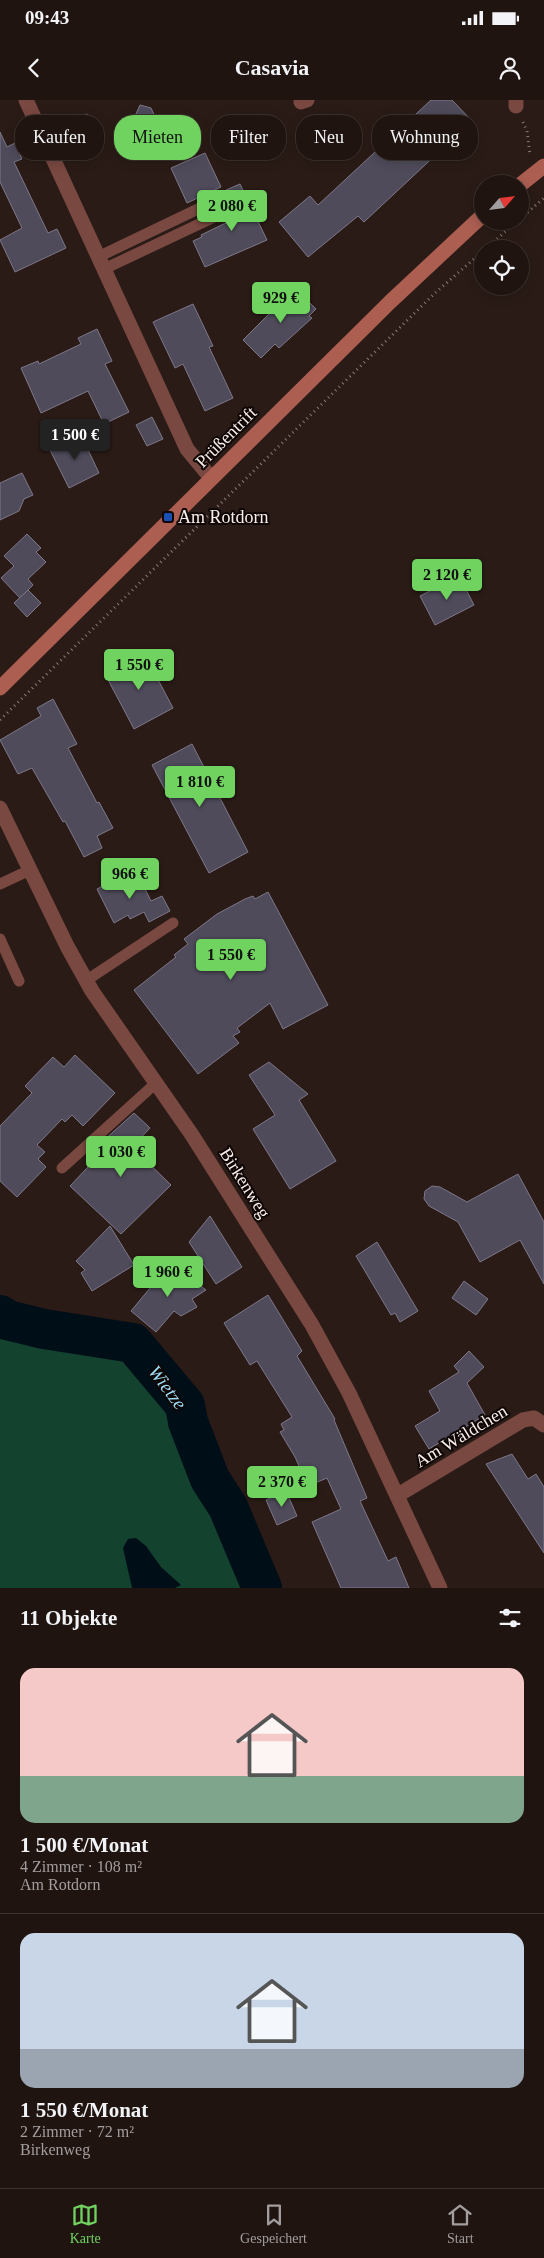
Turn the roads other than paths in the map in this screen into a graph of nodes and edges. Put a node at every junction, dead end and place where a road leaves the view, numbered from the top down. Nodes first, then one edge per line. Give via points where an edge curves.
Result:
1 (26, 100) edge
2 (224, 197) dead end
3 (229, 210) dead end
4 (474, 223) edge
5 (101, 263) junction
6 (211, 478) junction
7 (0, 688) edge
8 (0, 808) edge
9 (30, 870) junction
10 (0, 884) edge
11 (173, 923) dead end
12 (0, 940) edge
13 (86, 980) junction
14 (19, 981) dead end
15 (156, 1083) junction
16 (62, 1168) dead end
17 (544, 1425) edge
18 (398, 1495) junction
19 (440, 1588) edge

1 - 5 street
2 - 5 lane
3 - 5 lane
4 - 6 main road, Prüßentrift
5 - 6 street via 187,449
6 - 7 main road, Prüßentrift
8 - 9 street, Birkenweg
9 - 10 lane
9 - 13 street, Birkenweg
11 - 13 lane
12 - 14 lane
13 - 15 street, Birkenweg
15 - 16 lane
15 - 18 street, Birkenweg via 312,1325 349,1392
17 - 18 street, Am Wäldchen via 534,1418 523,1420
18 - 19 street, Birkenweg

